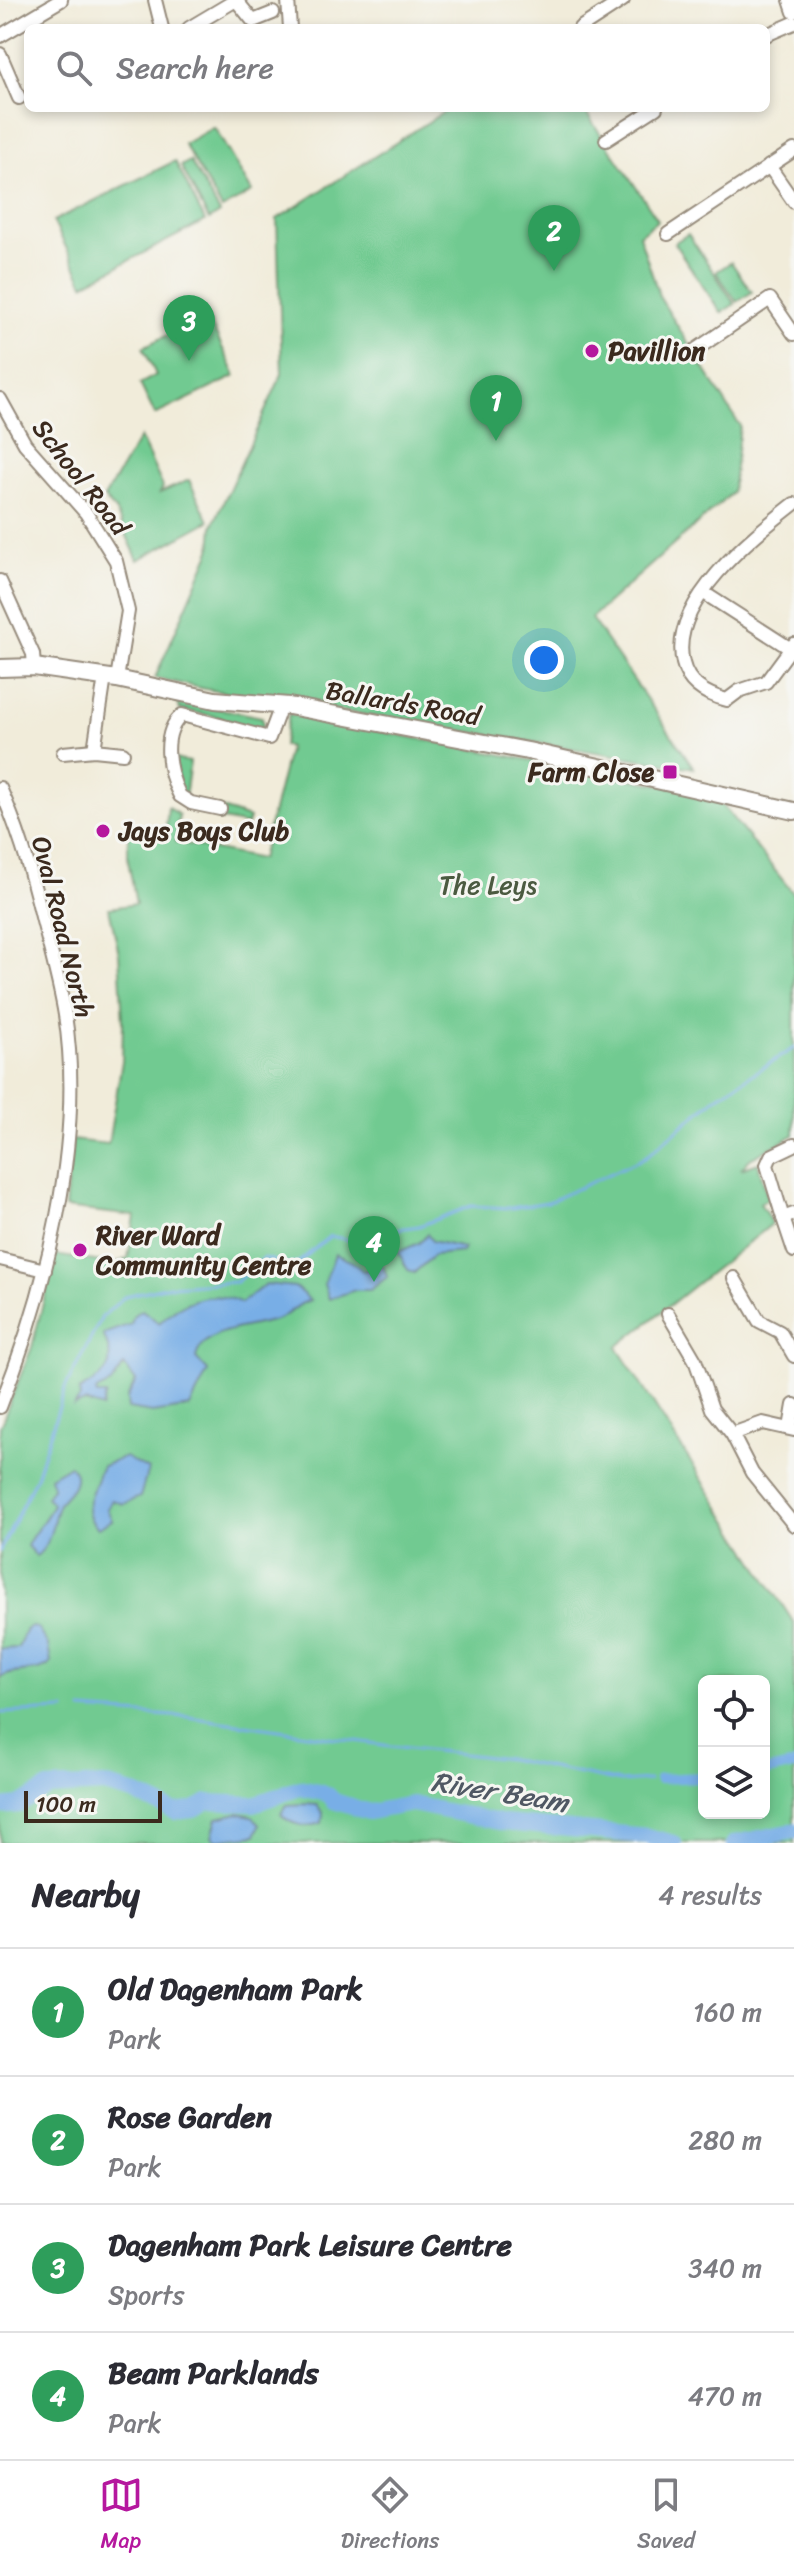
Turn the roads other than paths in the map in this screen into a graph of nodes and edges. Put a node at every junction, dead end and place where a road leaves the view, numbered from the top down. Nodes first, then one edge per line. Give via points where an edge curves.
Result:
1 (61, 0) edge
2 (155, 0) edge
3 (236, 0) edge
4 (288, 0) edge
5 (790, 0) edge
6 (620, 1) edge
7 (794, 12) edge
8 (273, 13) dead end
9 (794, 23) edge
10 (161, 24) edge
11 (198, 24) edge
12 (290, 24) edge
13 (586, 24) edge
14 (770, 33) edge
15 (0, 36) edge
16 (0, 54) edge
17 (19, 98) dead end
18 (650, 112) edge
19 (606, 140) dead end
20 (794, 150) edge
21 (769, 166) junction
22 (794, 202) edge
23 (668, 234) dead end
24 (794, 334) edge
25 (694, 351) dead end
26 (0, 399) edge
27 (794, 504) edge
28 (0, 581) edge
29 (704, 593) junction
30 (793, 648) edge
31 (34, 667) junction
32 (0, 668) edge
33 (111, 678) junction
34 (281, 706) junction
35 (94, 750) junction
36 (63, 753) dead end
37 (123, 753) dead end
38 (0, 788) edge
39 (220, 809) dead end
40 (794, 811) edge
41 (794, 1145) edge
42 (789, 1216) edge
43 (794, 1251) edge
44 (0, 1259) edge
45 (45, 1270) junction
46 (734, 1278) dead end
47 (668, 1314) dead end
48 (794, 1356) edge
49 (794, 1405) edge
50 (0, 1407) edge
51 (792, 1429) edge
52 (732, 1434) junction
53 (794, 1525) edge

1 - 15 street
2 - 10 street
3 - 8 street via 253,21
3 - 11 street
4 - 12 street
5 - 7 street
6 - 13 street
9 - 14 street
16 - 17 street
18 - 19 street
20 - 21 street
21 - 22 street
21 - 23 street
24 - 25 street via 770,299
26 - 33 street, School Road via 25,444 86,513 116,561 128,611
27 - 29 street via 738,552
28 - 31 street
29 - 30 street
29 - 30 street via 680,640 685,672 697,688 727,700 766,682
31 - 32 main road, Ballards Road
31 - 33 main road, Ballards Road
33 - 34 main road, Ballards Road via 215,700
33 - 35 street, School Road
34 - 39 street via 269,738 182,715 174,721 169,756 180,796
34 - 40 main road, Ballards Road via 528,751
35 - 36 street
35 - 37 street
38 - 45 street, Oval Road North via 27,859 65,1016 67,1141
41 - 42 street via 771,1156 767,1165
42 - 43 street
44 - 45 street
45 - 50 street, Oval Road North
46 - 48 street via 759,1321 780,1332
47 - 52 street via 695,1360 712,1409
49 - 51 street
51 - 52 street via 763,1423
52 - 53 street via 752,1473

